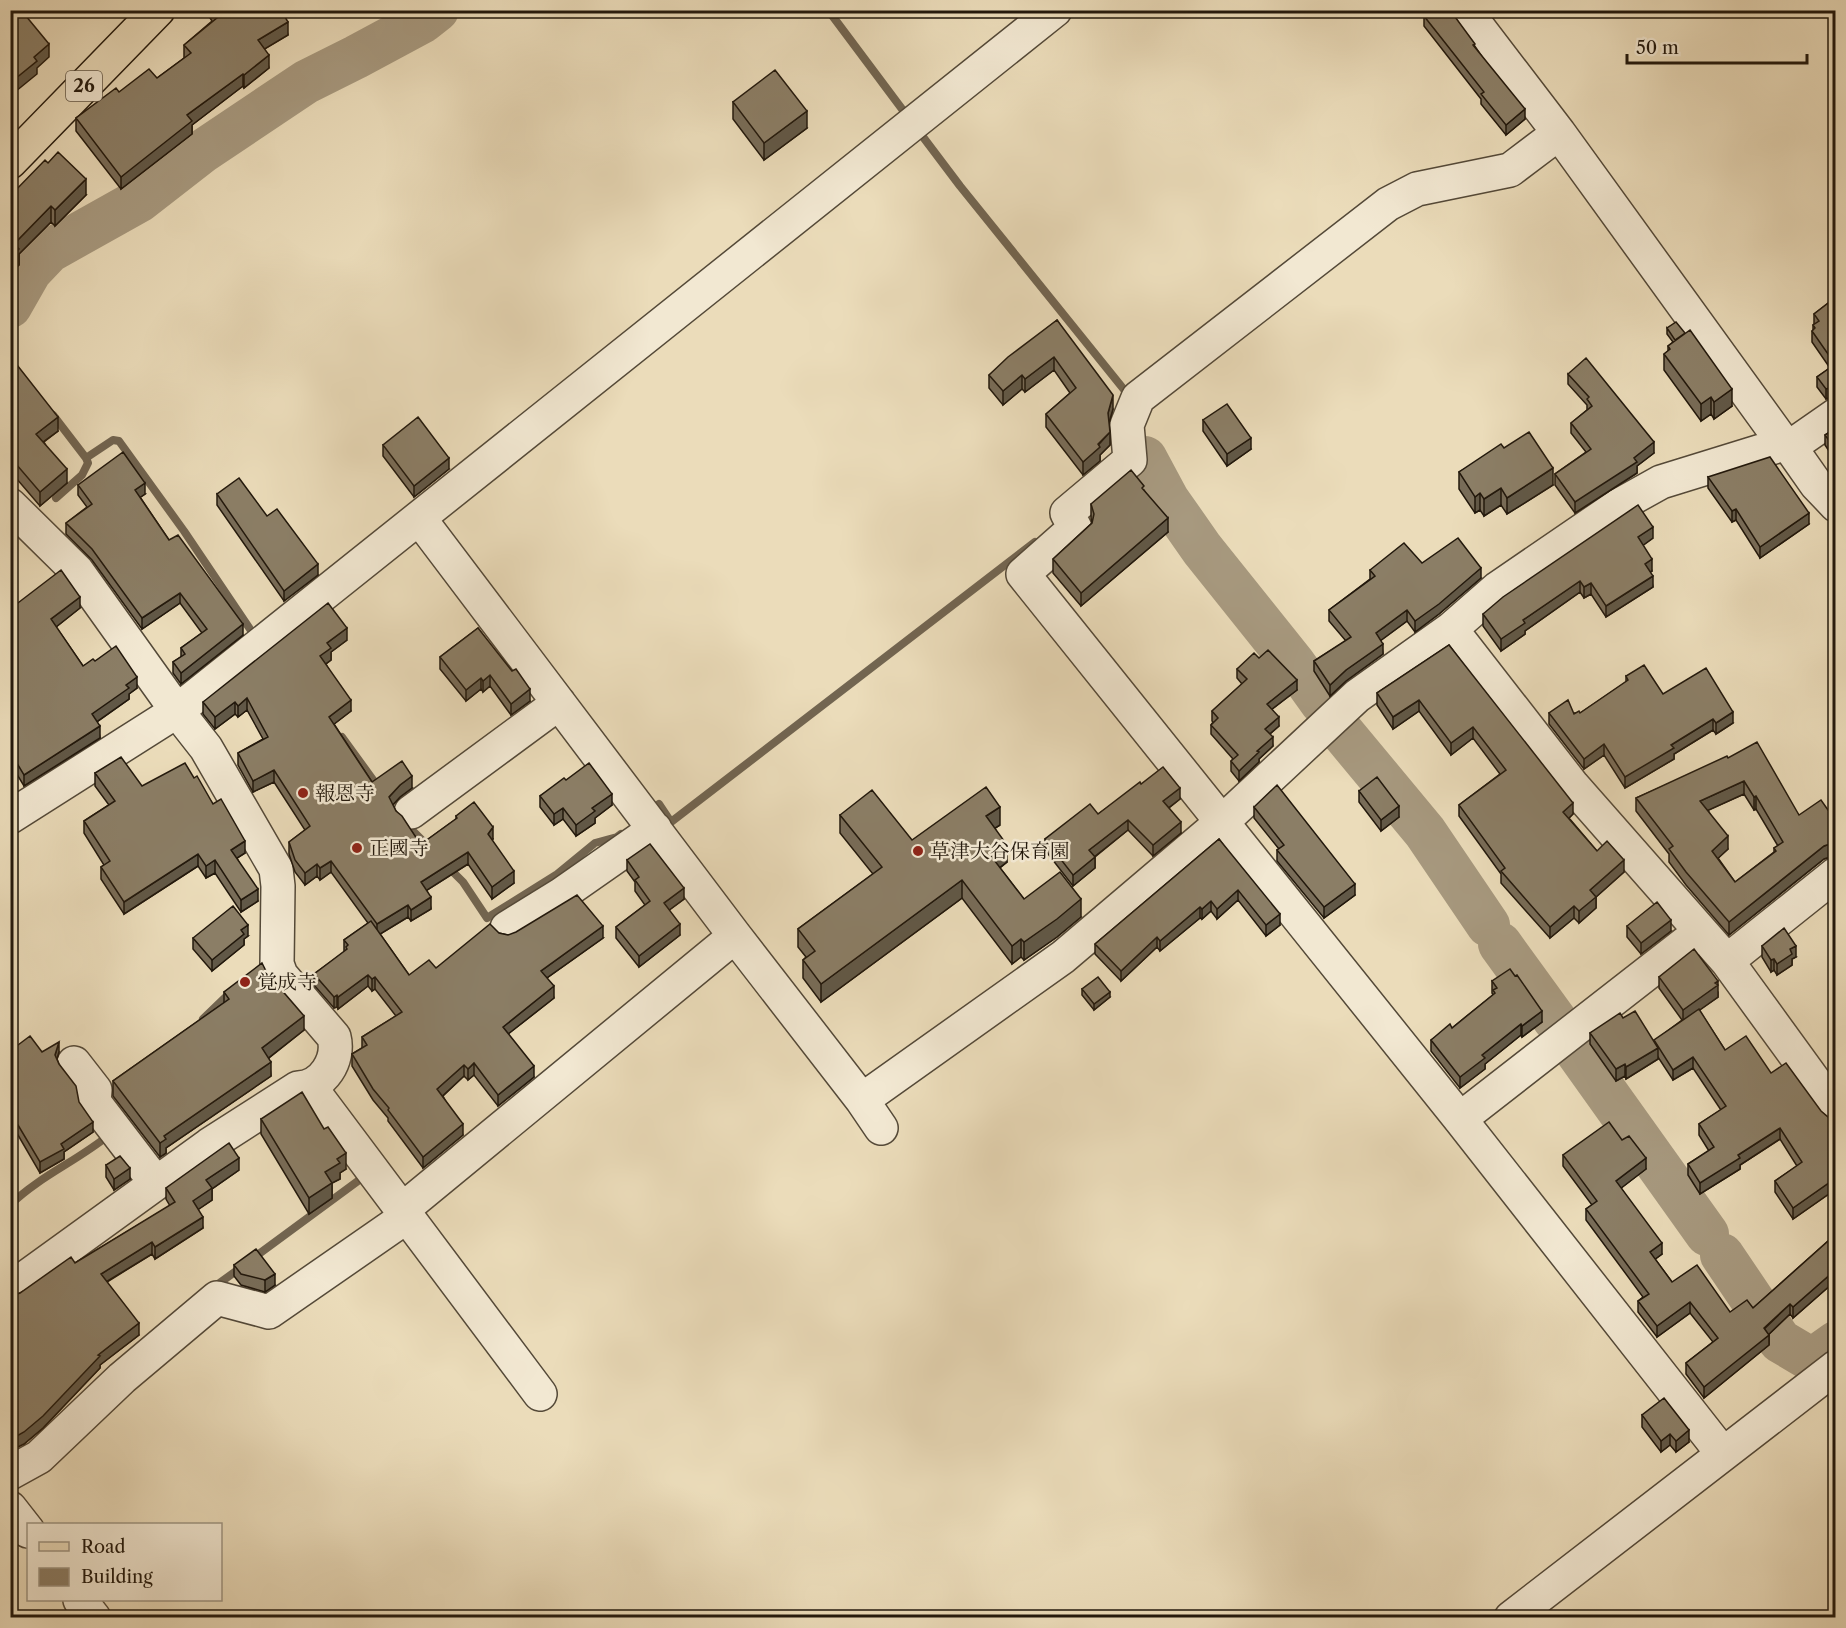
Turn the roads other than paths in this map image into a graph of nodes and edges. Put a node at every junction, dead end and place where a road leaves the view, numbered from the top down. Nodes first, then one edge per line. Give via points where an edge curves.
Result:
1 (158, 10) edge
2 (1055, 10) edge
3 (1466, 10) edge
4 (1559, 133) junction
5 (10, 162) edge
6 (1836, 415) edge
7 (1787, 446) junction
8 (10, 505) edge
9 (1836, 505) edge
10 (418, 518) junction
11 (1451, 629) junction
12 (559, 703) junction
13 (177, 711) junction
14 (411, 812) dead end
15 (10, 817) edge
16 (1222, 822) junction
17 (655, 829) junction
18 (1836, 874) edge
19 (507, 928) dead end
20 (1700, 932) junction
21 (735, 936) junction
22 (1727, 962) junction
23 (74, 1063) dead end
24 (310, 1087) junction
25 (862, 1100) junction
26 (1836, 1110) edge
27 (1460, 1119) junction
28 (881, 1128) dead end
29 (156, 1183) junction
30 (404, 1214) junction
31 (10, 1289) edge
32 (1836, 1367) edge
33 (540, 1394) dead end
34 (1723, 1454) junction
35 (10, 1473) edge
36 (10, 1508) edge
37 (27, 1530) edge
38 (82, 1601) edge
39 (94, 1617) edge
40 (1511, 1617) edge

1 - 5 main road, 26
2 - 10 street
3 - 4 street
4 - 7 street
4 - 16 street via 1510,170 1417,189 1388,204 1138,398 1127,425 1130,460 1067,513 1076,528 1023,573
6 - 7 street
7 - 9 street
7 - 11 street via 1661,482 1618,506 1498,588
8 - 13 street via 77,571
10 - 12 street
10 - 13 street
11 - 16 street via 1357,696
11 - 20 street via 1573,786
12 - 14 street
12 - 17 street
13 - 15 street
13 - 24 street via 206,748 276,869 277,964 281,975 334,1036 336,1047 329,1071
16 - 25 street via 1063,957
16 - 27 street
17 - 19 street
17 - 21 street
18 - 22 street
20 - 22 street
20 - 27 street
21 - 25 street
21 - 30 street
22 - 26 street
23 - 29 street via 95,1090 94,1102
24 - 29 street via 298,1088
24 - 30 street
25 - 28 street
27 - 34 street
29 - 31 street
30 - 33 street
30 - 35 street via 269,1312 217,1298 122,1378 39,1457
32 - 34 street
34 - 40 street
36 - 37 street
38 - 39 street

